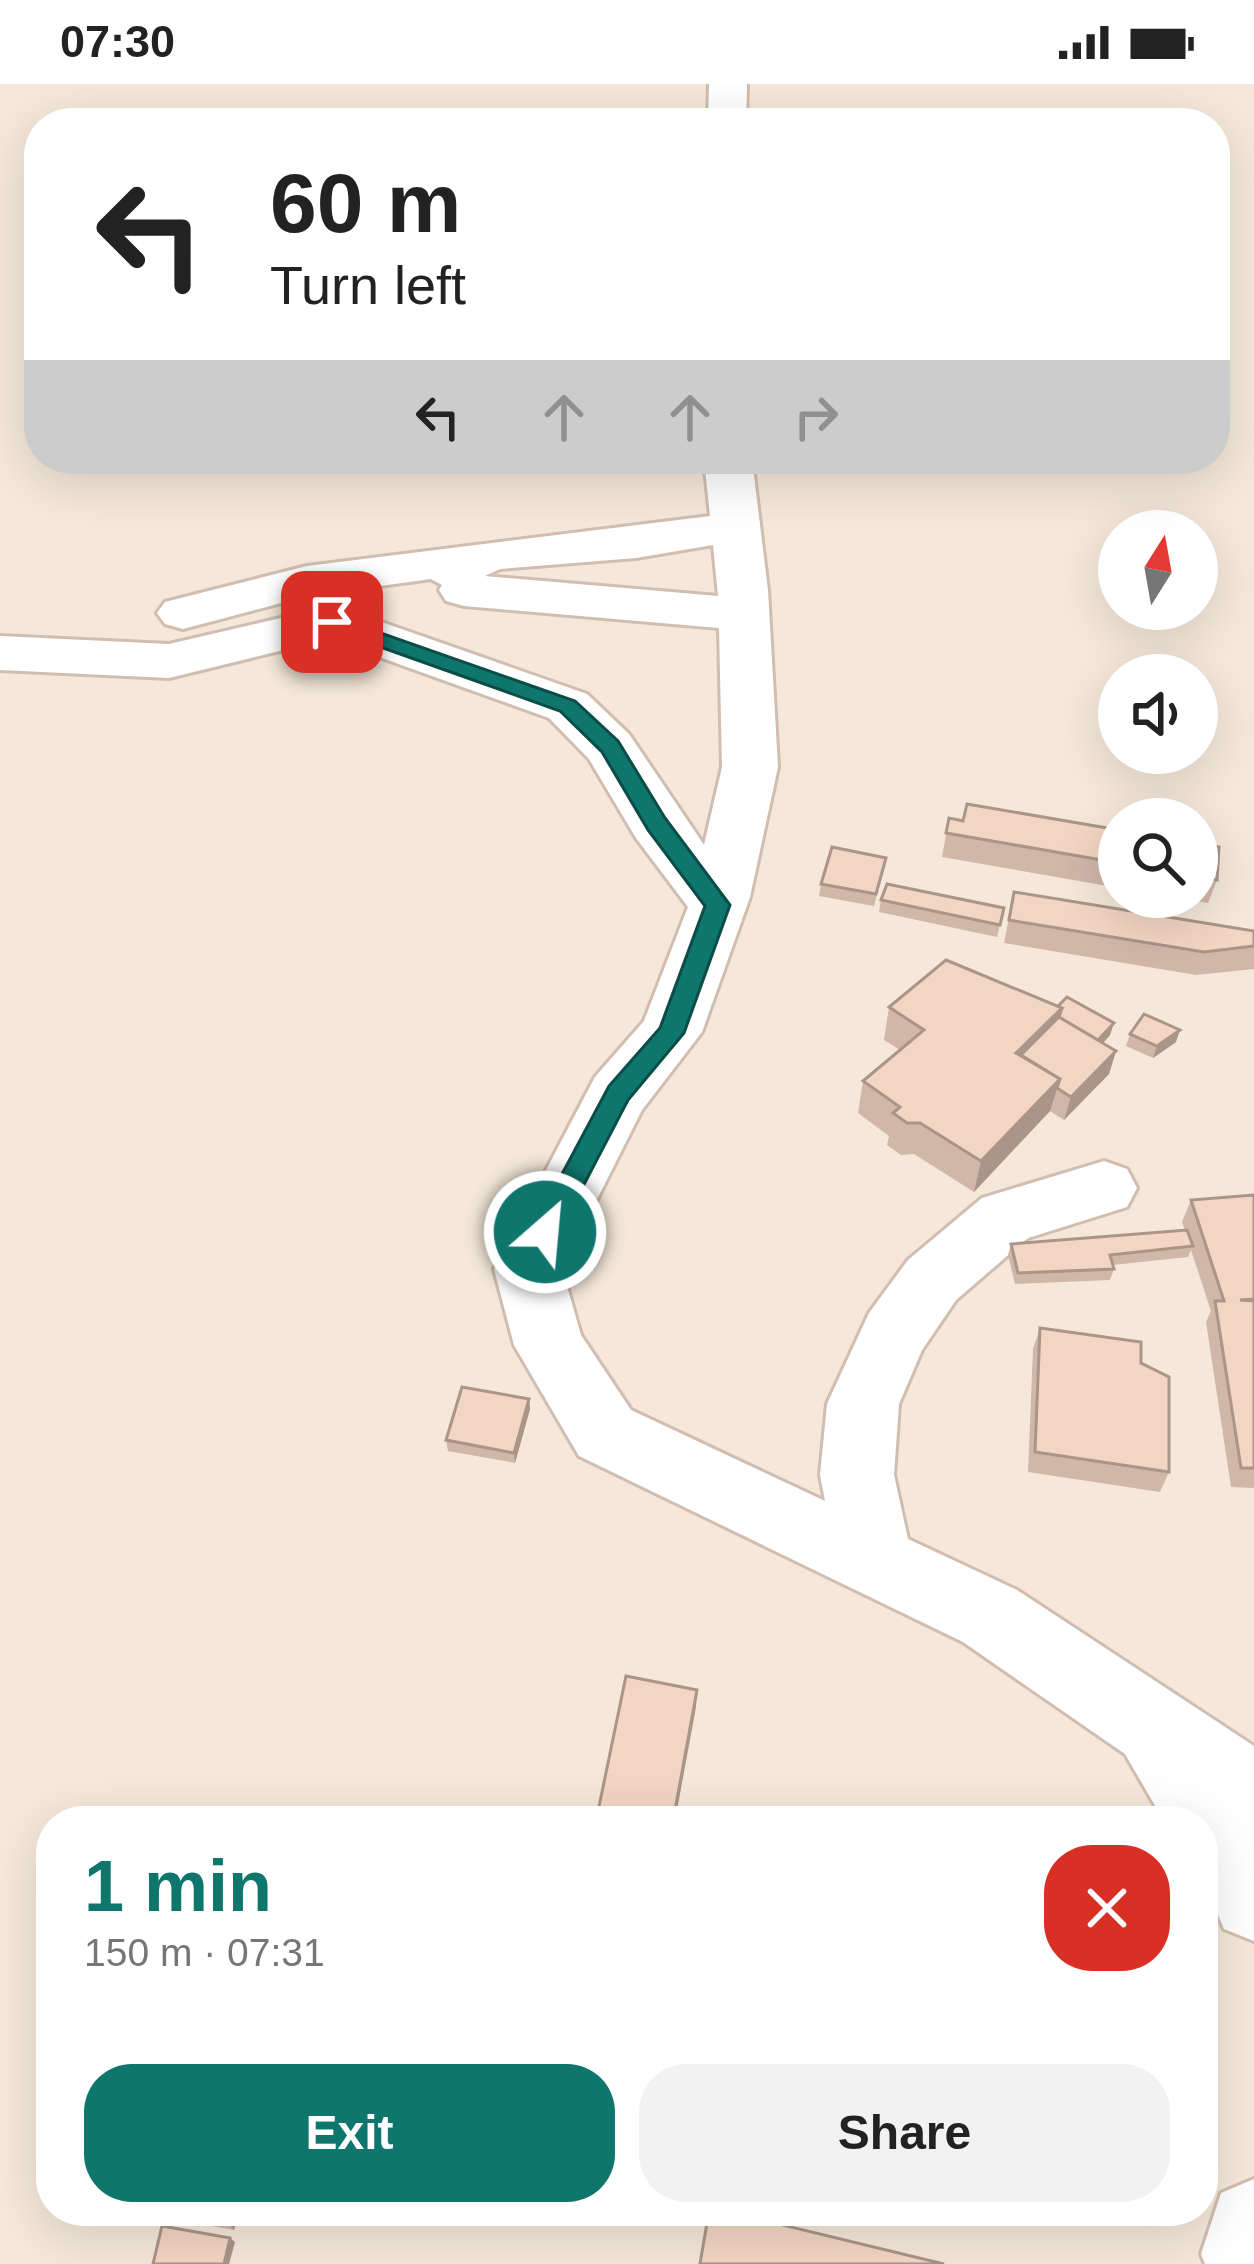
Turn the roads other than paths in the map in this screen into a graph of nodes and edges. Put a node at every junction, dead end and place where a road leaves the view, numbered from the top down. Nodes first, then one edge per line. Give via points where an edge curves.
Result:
1 (730, 474) edge
2 (736, 526) junction
3 (491, 555) junction
4 (413, 588) junction
5 (744, 614) junction
6 (332, 622) junction
7 (0, 626) edge
8 (0, 653) edge
9 (718, 905) junction
10 (1104, 1188) dead end
11 (874, 1560) junction
12 (1145, 1723) junction
13 (1254, 1794) edge
14 (1202, 1806) edge
15 (1218, 1829) edge
16 (1254, 1899) edge

1 - 2 street
2 - 3 street
2 - 5 street
3 - 4 street
3 - 7 street via 307,580 184,613
4 - 5 street
4 - 6 street
5 - 9 street via 750,767
6 - 8 street via 169,661
6 - 9 street via 568,706 610,747
9 - 11 street via 671,1033 619,1094 528,1269 549,1345 605,1433
10 - 11 street via 1006,1217 932,1280 894,1334 863,1404 857,1475
11 - 12 street via 990,1616
12 - 13 street
12 - 14 street
15 - 16 street

